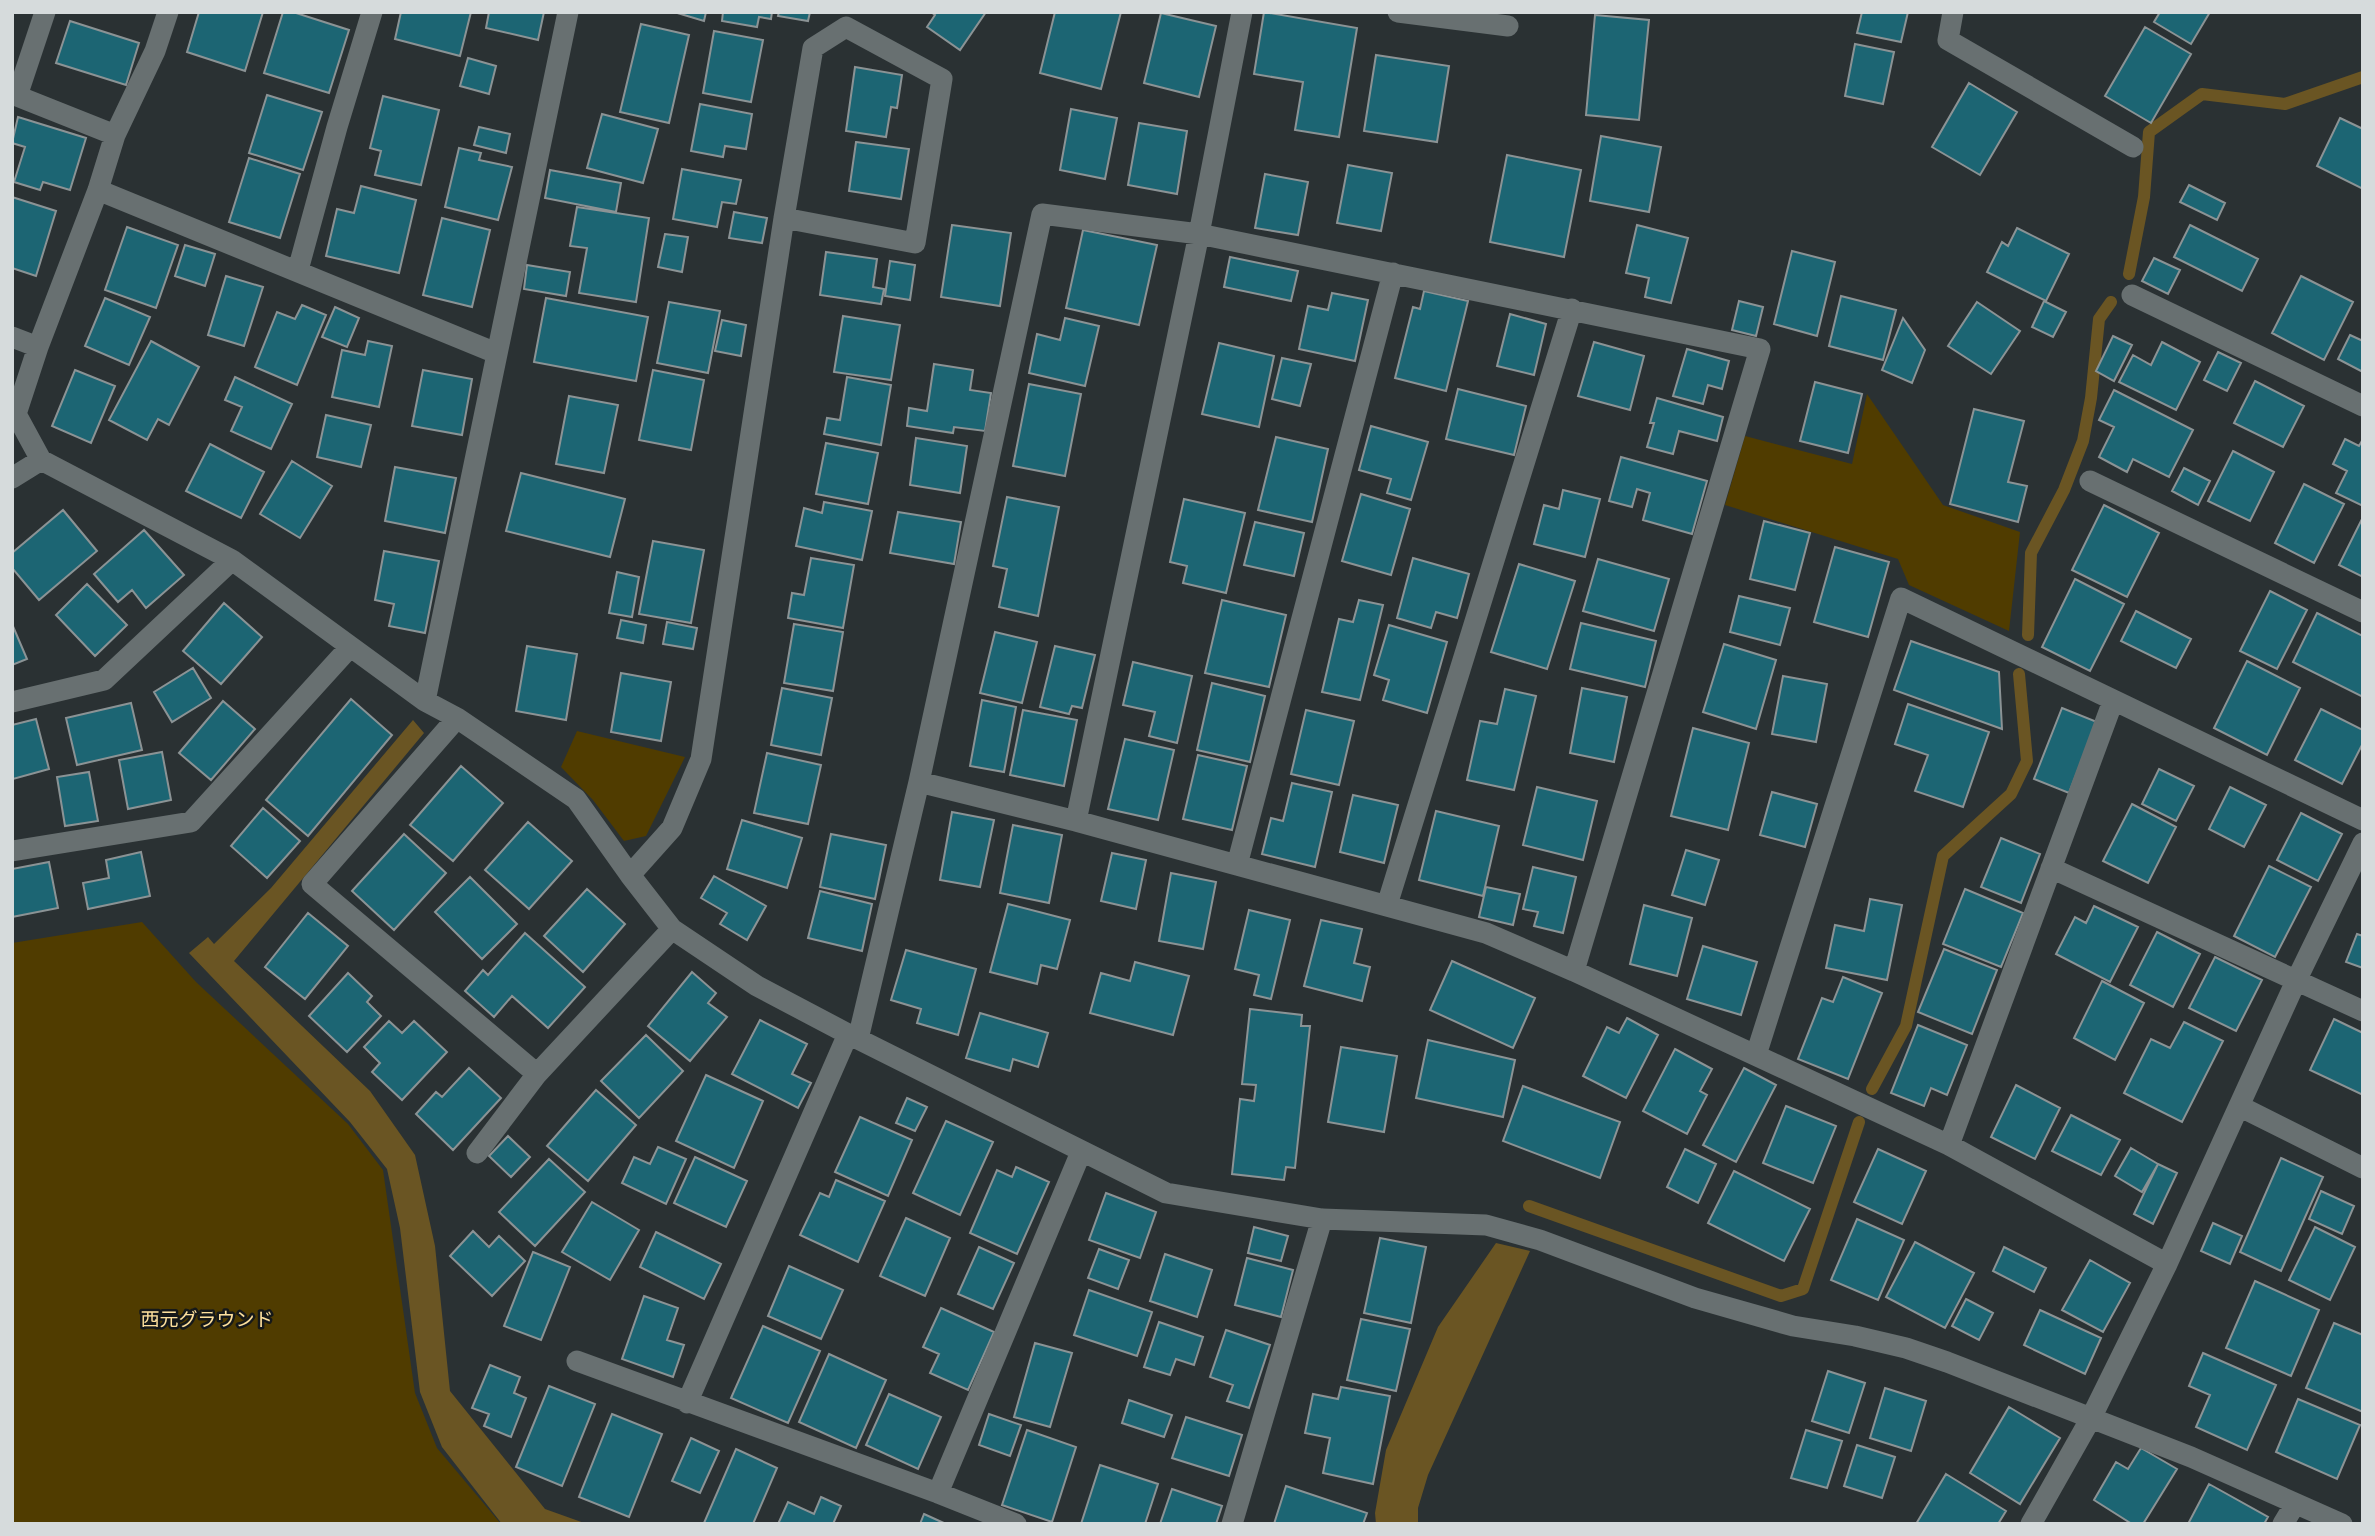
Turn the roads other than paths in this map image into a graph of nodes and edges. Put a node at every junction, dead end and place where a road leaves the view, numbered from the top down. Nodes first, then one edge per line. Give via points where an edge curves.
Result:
1 (45, 12) edge
2 (168, 12) edge
3 (372, 12) edge
4 (568, 12) edge
5 (1242, 12) edge
6 (1398, 12) edge
7 (1953, 12) edge
8 (1508, 26) dead end
9 (115, 135) junction
10 (2133, 147) dead end
11 (98, 190) junction
12 (784, 218) junction
13 (1199, 234) junction
14 (298, 270) junction
15 (1393, 273) junction
16 (2132, 295) dead end
17 (1572, 309) junction
18 (12, 337) edge
19 (38, 347) junction
20 (496, 352) junction
21 (2363, 406) edge
22 (41, 460) junction
23 (12, 478) edge
24 (2090, 481) dead end
25 (232, 561) junction
26 (2363, 611) edge
27 (350, 647) junction
28 (425, 701) junction
29 (2113, 701) junction
30 (12, 702) edge
31 (457, 718) junction
32 (919, 782) junction
33 (2363, 820) edge
34 (1076, 821) junction
35 (2363, 843) edge
36 (12, 851) edge
37 (1237, 865) junction
38 (2052, 868) junction
39 (630, 875) junction
40 (1387, 905) junction
41 (672, 929) junction
42 (1574, 971) junction
43 (2296, 981) junction
44 (2363, 1011) edge
45 (853, 1037) junction
46 (1756, 1055) junction
47 (537, 1074) junction
48 (2239, 1106) junction
49 (1949, 1145) junction
50 (1081, 1152) junction
51 (477, 1153) dead end
52 (2363, 1168) edge
53 (1322, 1219) junction
54 (2167, 1264) junction
55 (577, 1361) dead end
56 (687, 1403) junction
57 (2091, 1418) junction
58 (938, 1493) junction
59 (2295, 1504) junction
60 (1016, 1524) edge
61 (1232, 1524) edge
62 (2031, 1524) edge
63 (2283, 1524) edge
64 (2342, 1524) edge

1 - 9 street via 17,96
2 - 9 street
3 - 14 street
4 - 20 street
5 - 13 street
6 - 8 street
7 - 10 street via 1948,40
9 - 11 street
11 - 14 street
11 - 19 street
12 - 12 street via 813,48 846,27 942,79 915,243
12 - 39 street via 701,759 672,828
13 - 15 street
13 - 32 street via 1042,214
13 - 34 street
14 - 20 street
15 - 17 street
15 - 37 street
16 - 21 street
17 - 40 street
17 - 42 street via 1760,349
18 - 19 street
19 - 22 street via 16,414
20 - 28 street
22 - 23 street
22 - 25 street
24 - 26 street
25 - 27 street
25 - 30 street via 104,680
27 - 28 street
27 - 36 street via 191,822
28 - 31 street
29 - 33 street
29 - 38 street
29 - 46 street via 1901,598
31 - 39 street via 576,799
31 - 47 street via 312,884
32 - 34 street
32 - 45 street
34 - 37 street
35 - 43 street
37 - 40 street
38 - 43 street
38 - 49 street
39 - 41 street
40 - 42 street via 1486,933
41 - 45 street via 757,986
41 - 47 street
42 - 46 street
43 - 44 street
43 - 48 street
45 - 50 street
45 - 56 street
46 - 49 street
47 - 51 street
48 - 52 street
48 - 54 street
49 - 54 street
50 - 53 street via 1166,1192
50 - 58 street
53 - 57 street via 1486,1226 1539,1240 1695,1298 1793,1326 1906,1348
53 - 61 street
54 - 57 street
55 - 56 street
56 - 58 street
57 - 59 street
57 - 62 street
58 - 60 street
59 - 63 street
59 - 64 street

